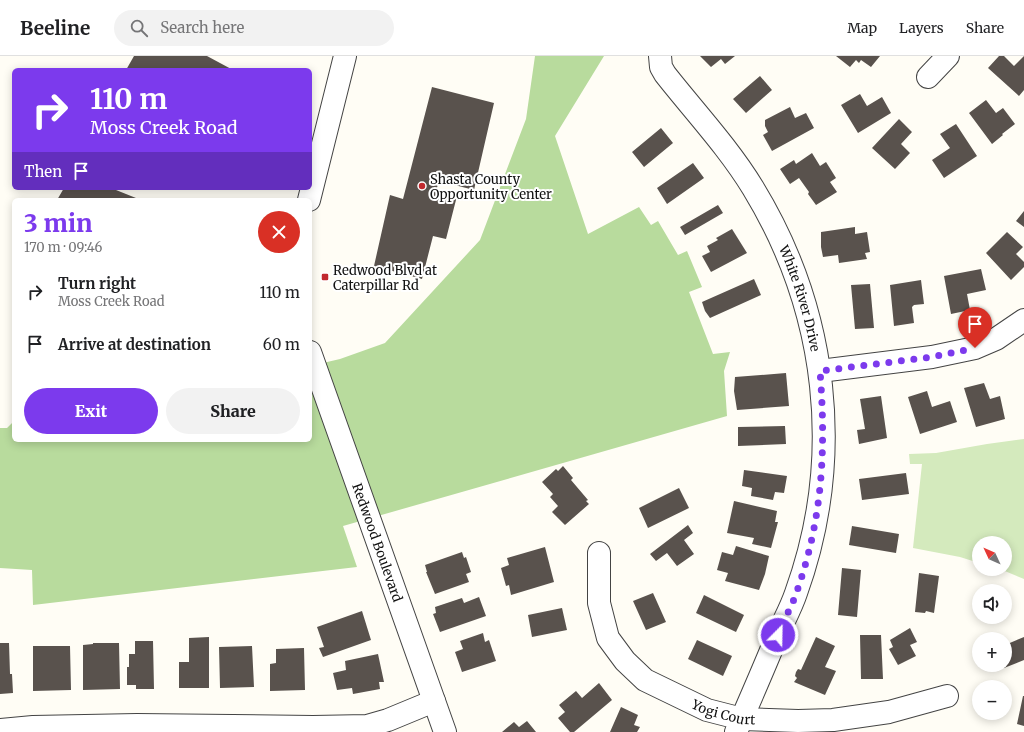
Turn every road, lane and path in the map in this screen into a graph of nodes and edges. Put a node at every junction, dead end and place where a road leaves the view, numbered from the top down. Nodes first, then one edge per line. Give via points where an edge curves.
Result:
1 (345, 56) edge
2 (660, 56) edge
3 (948, 56) edge
4 (928, 78) dead end
5 (312, 188) edge
6 (1024, 320) edge
7 (312, 358) edge
8 (820, 371) junction
9 (599, 553) dead end
10 (947, 696) dead end
11 (434, 701) junction
12 (739, 726) edge
13 (0, 730) edge
14 (445, 732) edge

1 - 5 street
2 - 8 street, White River Drive via 665,74 733,158 779,234 795,273 812,328
3 - 4 street
6 - 8 street via 996,339 975,348 932,357
7 - 11 street, Redwood Boulevard
8 - 12 street, White River Drive via 824,447 817,521 796,594
9 - 12 street, Yogi Court via 599,603 608,638 625,661 638,674 659,687
10 - 12 street, Yogi Court via 889,712 833,720
11 - 13 street via 367,726 313,728 138,725
11 - 14 street, Redwood Boulevard

